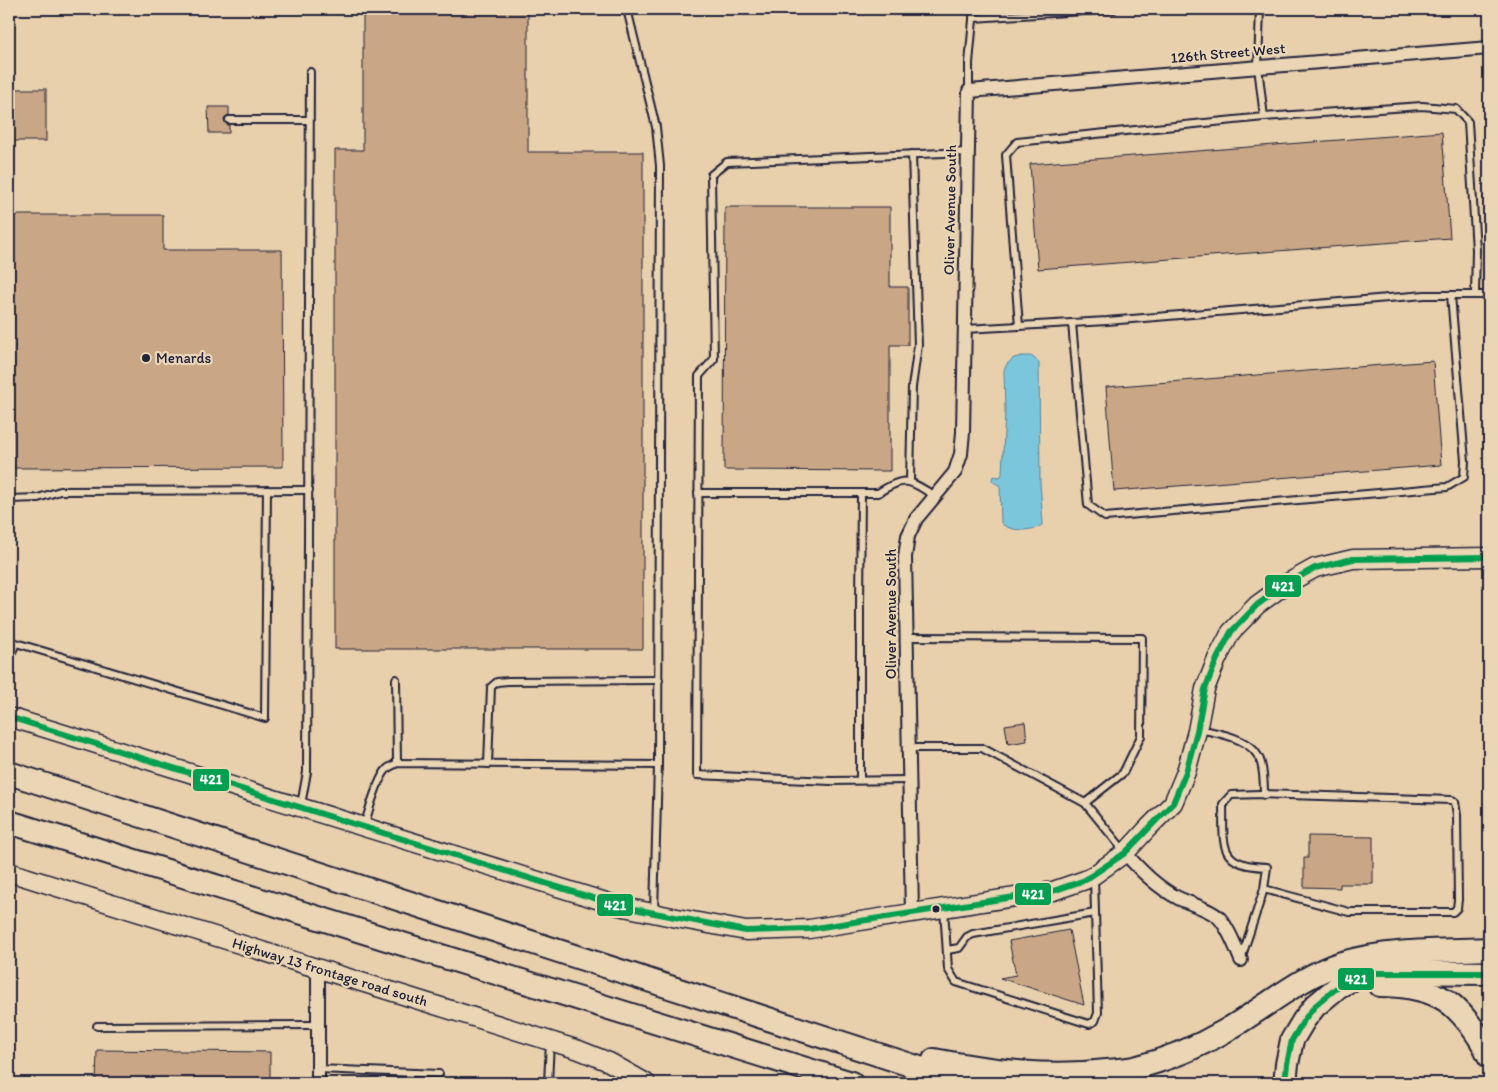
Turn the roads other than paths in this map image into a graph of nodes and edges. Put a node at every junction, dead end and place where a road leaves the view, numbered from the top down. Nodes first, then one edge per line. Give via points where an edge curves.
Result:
1 (627, 9) edge
2 (974, 9) edge
3 (1114, 9) edge
4 (1260, 9) edge
5 (973, 18) junction
6 (1489, 48) edge
7 (1258, 67) junction
8 (310, 72) dead end
9 (968, 91) junction
10 (1264, 117) junction
11 (229, 120) dead end
12 (309, 120) junction
13 (968, 152) junction
14 (912, 154) junction
15 (1451, 295) junction
16 (1476, 295) junction
17 (1489, 295) edge
18 (1072, 323) junction
19 (1018, 326) junction
20 (965, 329) junction
21 (910, 481) junction
22 (267, 490) junction
23 (309, 490) junction
24 (698, 493) junction
25 (861, 493) junction
26 (935, 496) junction
27 (9, 498) edge
28 (1489, 557) edge
29 (907, 637) junction
30 (12, 642) edge
31 (9, 659) edge
32 (396, 679) dead end
33 (659, 680) junction
34 (9, 718) edge
35 (1198, 728) junction
36 (909, 748) junction
37 (397, 764) junction
38 (488, 764) junction
39 (658, 765) junction
40 (9, 773) edge
41 (860, 780) junction
42 (909, 780) junction
43 (1264, 795) junction
44 (1085, 803) junction
45 (300, 807) junction
46 (9, 822) edge
47 (364, 827) junction
48 (1125, 853) junction
49 (9, 872) edge
50 (1094, 875) junction
51 (1264, 889) junction
52 (944, 908) junction
53 (654, 913) junction
54 (912, 913) junction
55 (1095, 913) junction
56 (1489, 949) edge
57 (947, 950) junction
58 (1241, 960) joint
59 (318, 968) junction
60 (1489, 973) edge
61 (1315, 1006) junction
62 (318, 1025) junction
63 (97, 1026) dead end
64 (795, 1028) junction
65 (550, 1040) junction
66 (721, 1043) junction
67 (1489, 1056) edge
68 (318, 1069) junction
69 (439, 1074) dead end
70 (318, 1083) edge
71 (548, 1083) edge
72 (646, 1083) edge
73 (809, 1083) edge
74 (850, 1083) edge
75 (966, 1083) edge
76 (1285, 1083) edge

1 - 33 lane via 656,127 660,166
2 - 5 lane
3 - 5 lane
4 - 7 lane
5 - 9 lane
6 - 7 street, 126th Street West
7 - 9 street, 126th Street West
7 - 10 lane
8 - 12 lane
9 - 13 street, Oliver Avenue South
10 - 16 lane via 1422,106 1456,109 1468,122
10 - 19 lane via 1017,142 1006,155
11 - 12 lane
12 - 23 lane
13 - 14 lane
13 - 20 street, Oliver Avenue South
14 - 21 lane via 918,345 912,387
14 - 24 lane via 727,162 711,175 714,359 698,376
15 - 16 lane
15 - 18 lane via 1425,294
15 - 18 lane via 1464,477 1447,487 1105,517 1088,505
16 - 17 lane
18 - 19 lane
19 - 20 lane
20 - 26 street, Oliver Avenue South via 961,454 954,472
21 - 25 lane via 894,482 878,493
21 - 26 lane
22 - 23 lane
22 - 27 lane via 60,491 38,498
22 - 30 lane via 264,718
23 - 45 lane via 307,772
24 - 25 lane
24 - 41 lane via 697,775
25 - 41 lane
26 - 29 street, Oliver Avenue South via 916,519 908,536 905,556
28 - 35 street via 1353,559 1315,568 1286,584 1257,605 1231,632 1206,690
29 - 36 street, Oliver Avenue South
29 - 44 lane via 1142,638 1141,736 1123,773
30 - 31 lane
32 - 37 lane
33 - 38 lane via 497,682 491,687
33 - 39 lane
34 - 45 street
35 - 43 lane via 1236,738 1253,750 1261,761
35 - 48 street via 1186,772 1173,802
36 - 42 street, Oliver Avenue South
36 - 44 lane via 982,748
37 - 38 lane
37 - 47 lane via 387,769 383,776
38 - 39 lane
39 - 53 lane
40 - 64 highway
41 - 42 lane
42 - 54 street, Oliver Avenue South
43 - 51 lane via 1231,795 1223,804 1223,845 1233,860 1250,867 1267,867
43 - 51 lane via 1452,800 1457,815 1458,900 1454,912 1349,912
44 - 48 lane
45 - 47 street
46 - 66 highway
47 - 53 street via 619,906
48 - 50 street
48 - 58 street via 1144,875 1177,897 1218,917
49 - 59 street, Highway 13 frontage road south
50 - 52 street via 1053,891
50 - 55 lane
51 - 58 lane
52 - 54 street
52 - 57 lane
53 - 54 street via 746,931 809,929
55 - 57 lane via 974,934 967,937 959,948
55 - 57 lane via 1098,1013 1096,1021 1089,1024 956,982 948,969
56 - 64 highway via 1395,953 1342,963 1312,975 1200,1045 1132,1068 1090,1073 1040,1074 977,1068 919,1058
59 - 62 street
59 - 65 street, Highway 13 frontage road south
60 - 61 highway via 1371,974 1339,986
61 - 67 highway via 1362,987 1391,985 1421,990 1456,1008
61 - 76 highway via 1292,1040
62 - 63 lane
62 - 68 street
64 - 75 highway
65 - 71 lane
65 - 72 street, Highway 13 frontage road south via 609,1062
66 - 73 highway
66 - 74 highway
68 - 69 lane
68 - 70 street

